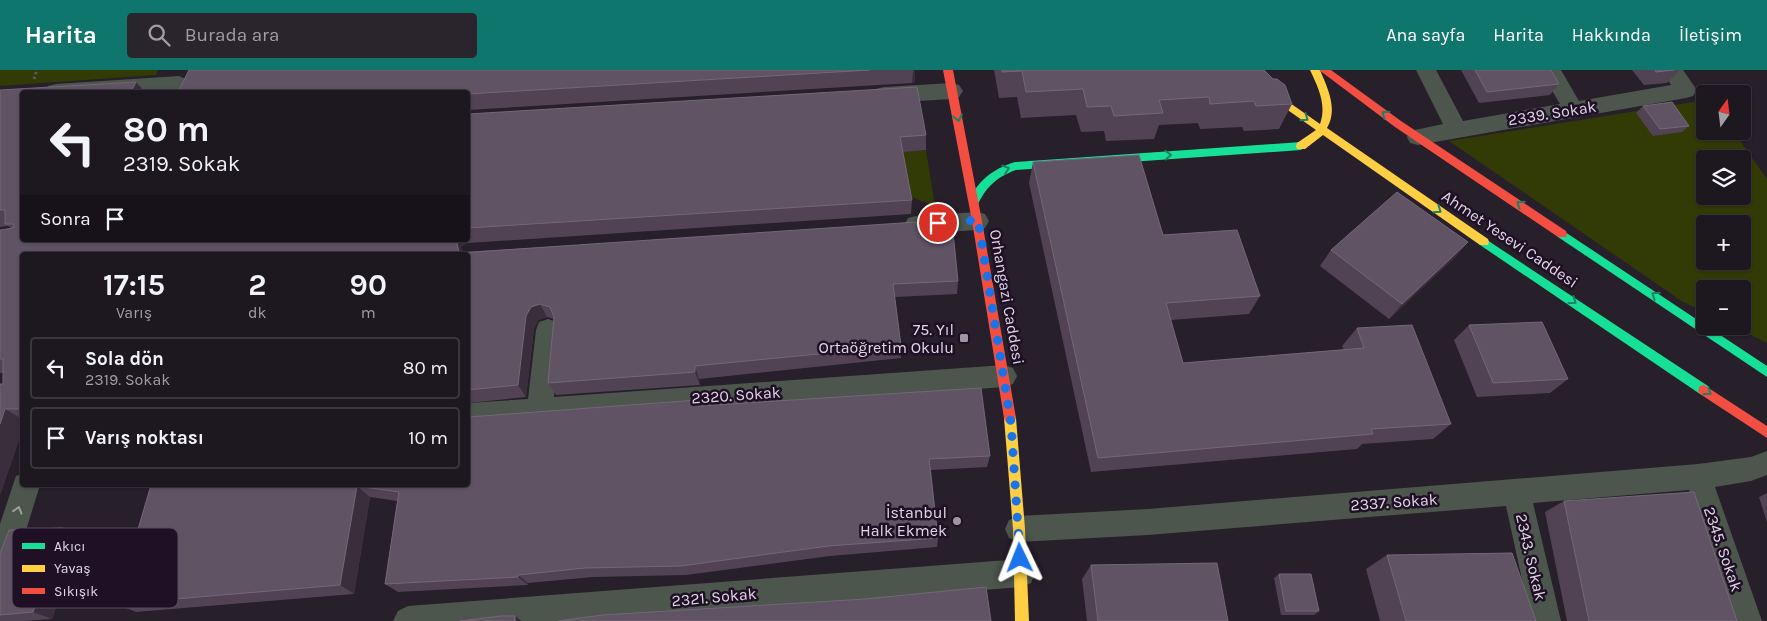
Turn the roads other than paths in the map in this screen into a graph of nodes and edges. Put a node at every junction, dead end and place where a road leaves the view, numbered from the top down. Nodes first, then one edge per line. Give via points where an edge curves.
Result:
1 (948, 70) edge
2 (1236, 70) edge
3 (1315, 70) edge
4 (1324, 70) edge
5 (1426, 70) edge
6 (1550, 70) edge
7 (1672, 70) edge
8 (180, 82) edge
9 (81, 90) edge
10 (952, 91) junction
11 (863, 96) edge
12 (1574, 110) junction
13 (1456, 128) junction
14 (1323, 132) junction
15 (1418, 136) junction
16 (976, 211) junction
17 (899, 226) edge
18 (1682, 313) junction
19 (1696, 320) edge
20 (548, 330) dead end
21 (1727, 335) edge
22 (1750, 346) dead end
23 (1767, 372) edge
24 (1004, 376) junction
25 (540, 409) junction
26 (470, 415) edge
27 (1767, 433) edge
28 (1767, 463) edge
29 (1698, 477) junction
30 (25, 487) edge
31 (1517, 493) junction
32 (13, 528) edge
33 (1019, 529) junction
34 (12, 530) edge
35 (0, 569) edge
36 (1020, 572) junction
37 (408, 621) edge
38 (1022, 621) edge
39 (1546, 621) edge
40 (1747, 621) edge

1 - 10 main road, Orhangazi Caddesi
2 -> 14 main road, Ahmet Yesevi Caddesi
3 - 14 main road via 1328,104 1329,120
15 -> 4 main road, Ahmet Yesevi Caddesi
5 - 13 street
6 - 12 street
7 - 12 street, 2339. Sokak via 1686,90
8 - 9 street
10 - 11 street
10 -> 16 main road, Orhangazi Caddesi
12 - 13 street, 2339. Sokak
13 - 15 street, 2339. Sokak
16 -> 14 main road via 976,192 990,176 1015,166 1298,147 1314,141
14 -> 27 main road, Ahmet Yesevi Caddesi
18 -> 15 main road, Ahmet Yesevi Caddesi
16 - 17 street
16 - 24 main road, Orhangazi Caddesi
18 - 19 main road
18 - 23 main road, Ahmet Yesevi Caddesi
20 - 25 street
21 - 22 main road
24 - 25 street, 2320. Sokak
24 - 33 main road, Orhangazi Caddesi
25 - 26 street, 2320. Sokak
28 - 29 street, 2337. Sokak via 1751,469
29 - 31 street, 2337. Sokak
29 - 40 street, 2345. Sokak
32 -> 30 street
31 - 33 street, 2337. Sokak
31 - 39 street, 2343. Sokak
33 - 36 main road, Orhangazi Caddesi
35 -> 34 street
36 - 37 street, 2321. Sokak
36 - 38 main road, Orhangazi Caddesi

